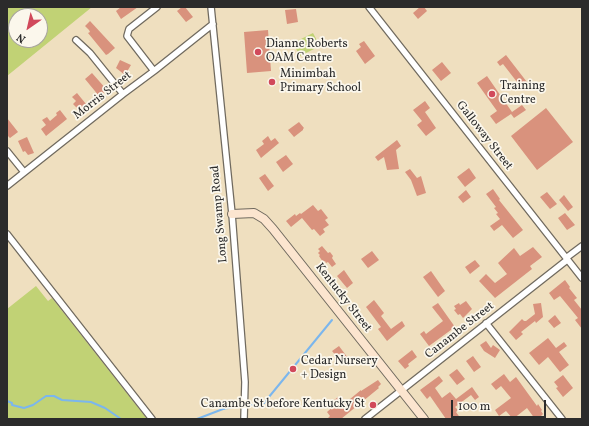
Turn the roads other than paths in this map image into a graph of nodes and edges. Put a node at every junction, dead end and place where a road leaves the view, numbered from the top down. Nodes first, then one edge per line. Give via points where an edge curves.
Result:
1 (157, 7) edge
2 (211, 7) edge
3 (369, 7) edge
4 (213, 24) junction
5 (76, 40) dead end
6 (154, 71) junction
7 (122, 94) junction
8 (7, 151) edge
9 (24, 172) junction
10 (7, 186) edge
11 (232, 214) junction
12 (7, 234) edge
13 (582, 246) edge
14 (567, 259) junction
15 (582, 278) edge
16 (486, 323) junction
17 (402, 391) junction
18 (152, 419) edge
19 (244, 419) edge
20 (365, 419) edge
21 (424, 419) edge
22 (562, 419) edge

1 - 6 street via 129,29 127,36
2 - 4 street, Long Swamp Road
3 - 14 street, Galloway Street
4 - 6 street, Morris Street
4 - 11 street, Long Swamp Road
5 - 7 street via 90,53
6 - 7 street, Morris Street
7 - 9 street, Morris Street
8 - 9 street
9 - 10 street, Morris Street
11 - 17 street, Kentucky Street via 254,212 264,219
11 - 19 street, Long Swamp Road via 245,382
12 - 18 street
13 - 14 street, Canambe Street
14 - 15 street, Galloway Street
14 - 16 street, Canambe Street
16 - 17 street, Canambe Street
16 - 22 street
17 - 20 street, Canambe Street
17 - 21 street, Kentucky Street

